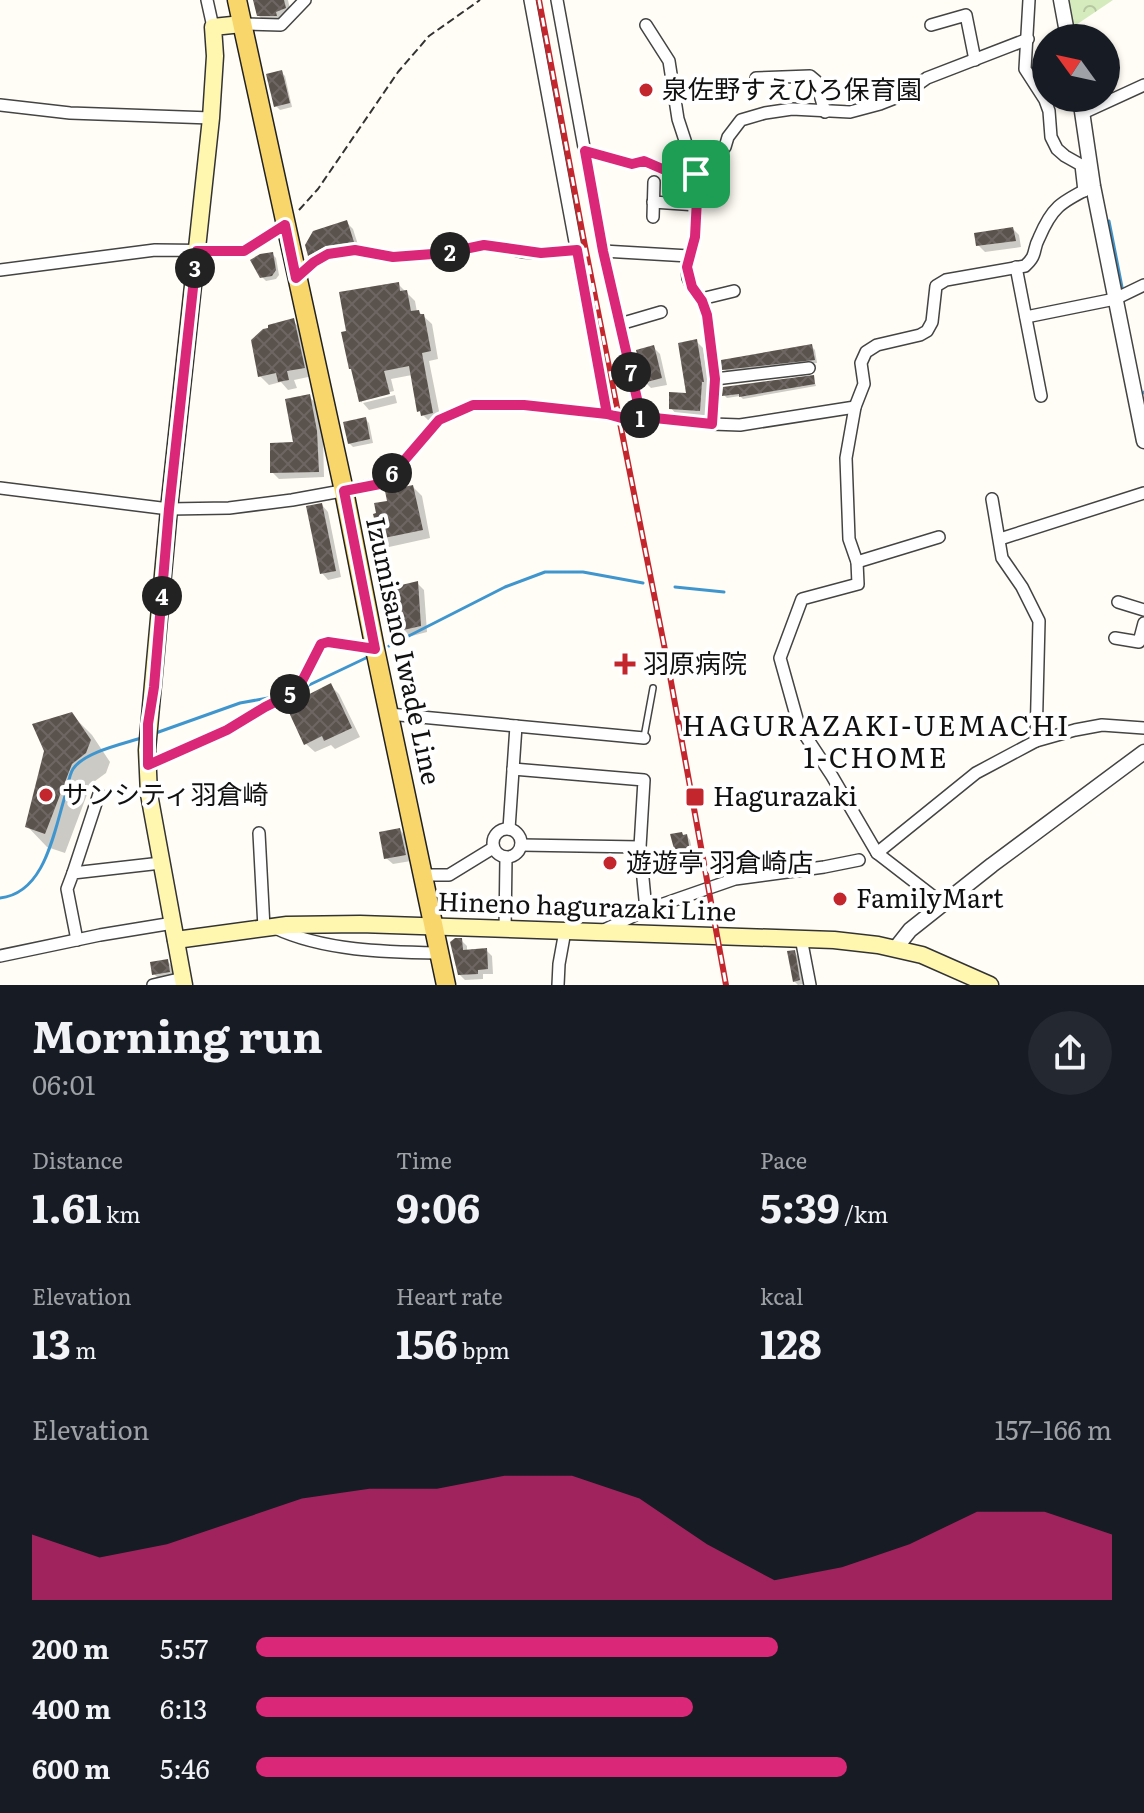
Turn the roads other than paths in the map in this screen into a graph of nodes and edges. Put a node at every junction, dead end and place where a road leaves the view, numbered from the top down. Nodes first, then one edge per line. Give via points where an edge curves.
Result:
1 (207, 0) edge
2 (237, 0) edge
3 (305, 0) edge
4 (530, 0) edge
5 (557, 0) edge
6 (1029, 0) edge
7 (1061, 0) edge
8 (242, 24) junction
9 (1065, 24) edge
10 (646, 25) dead end
11 (931, 25) dead end
12 (213, 27) junction
13 (1028, 39) junction
14 (975, 60) junction
15 (756, 78) dead end
16 (1144, 85) edge
17 (0, 105) edge
18 (825, 112) junction
19 (1083, 113) joint
20 (211, 118) junction
21 (585, 151) junction
22 (695, 171) junction
23 (654, 182) dead end
24 (1088, 188) junction
25 (653, 202) junction
26 (697, 205) junction
27 (653, 217) dead end
28 (285, 225) junction
29 (577, 250) junction
30 (197, 251) junction
31 (603, 251) junction
32 (689, 256) junction
33 (1016, 267) junction
34 (0, 270) edge
35 (296, 278) junction
36 (1144, 285) edge
37 (734, 291) dead end
38 (701, 299) junction
39 (1115, 299) junction
40 (661, 312) dead end
41 (1026, 317) junction
42 (620, 324) junction
43 (809, 368) dead end
44 (715, 379) junction
45 (1041, 396) dead end
46 (855, 407) junction
47 (607, 414) junction
48 (645, 417) junction
49 (712, 424) junction
50 (1144, 441) edge
51 (0, 488) edge
52 (344, 491) junction
53 (1144, 493) edge
54 (992, 499) dead end
55 (169, 509) junction
56 (939, 537) dead end
57 (1000, 539) junction
58 (857, 562) junction
59 (1118, 602) dead end
60 (1144, 610) edge
61 (1144, 623) edge
62 (1115, 638) dead end
63 (375, 649) junction
64 (653, 688) dead end
65 (389, 714) junction
66 (516, 726) junction
67 (1144, 728) edge
68 (644, 738) joint
69 (1036, 741) junction
70 (1141, 757) edge
71 (148, 765) junction
72 (513, 769) junction
73 (99, 794) dead end
74 (509, 829) junction
75 (259, 833) dead end
76 (521, 845) junction
77 (640, 847) junction
78 (493, 848) junction
79 (877, 853) junction
80 (506, 857) junction
81 (859, 860) joint
82 (161, 863) junction
83 (73, 873) junction
84 (423, 875) junction
85 (943, 904) junction
86 (646, 910) junction
87 (269, 927) junction
88 (434, 927) junction
89 (505, 930) junction
90 (174, 931) junction
91 (565, 931) junction
92 (599, 932) junction
93 (801, 938) junction
94 (77, 940) junction
95 (895, 949) junction
96 (439, 953) junction
97 (0, 956) edge
98 (184, 982) edge
99 (153, 985) edge
100 (446, 985) edge
101 (558, 985) edge
102 (810, 985) edge
103 (990, 985) edge

1 - 12 street
2 - 8 main road, Izumisano Iwade Line
3 - 8 street via 281,25
4 - 29 street
5 - 21 street
6 - 13 street
7 - 9 street
8 - 12 main road
8 - 28 main road, Izumisano Iwade Line
10 - 22 street via 669,61 678,119
11 - 14 street via 966,15
12 - 20 main road
13 - 14 street
13 - 24 street via 1025,69 1045,100 1051,137 1057,149 1081,165
14 - 18 street via 880,104
15 - 18 street via 810,76
16 - 19 street
17 - 20 street
18 - 22 street via 792,109 741,120 725,147 703,158
19 - 24 street
20 - 30 main road
21 - 22 street via 632,164 644,161 674,174
21 - 31 street
22 - 26 street
23 - 25 street
24 - 33 street via 1056,208 1037,240 1034,258
24 - 39 street
25 - 26 street
25 - 27 street
26 - 32 street
28 - 30 street via 244,251
28 - 35 main road, Izumisano Iwade Line
29 - 35 street via 541,253 484,245 393,257 355,250 328,254
29 - 47 street
30 - 34 street via 155,250
30 - 55 main road
31 - 32 street
31 - 42 street
32 - 38 street via 688,278
33 - 41 street
33 - 46 street via 936,286 927,331 866,352 861,363 864,384
35 - 52 main road, Izumisano Iwade Line
36 - 39 street
37 - 38 street
38 - 44 street
39 - 41 street
39 - 50 street
40 - 42 street
41 - 45 street
42 - 48 street
43 - 44 street
44 - 49 street
46 - 49 street via 740,425
46 - 58 street via 846,458 849,539
47 - 48 street
47 - 52 street via 473,405 439,420 380,484
48 - 49 street
51 - 55 street
52 - 55 street via 229,508
52 - 63 main road, Izumisano Iwade Line
53 - 57 street
54 - 57 street
55 - 71 main road
56 - 58 street
57 - 69 street via 1002,558 1039,621
58 - 79 street via 858,584 802,599 780,658 799,726
59 - 60 street
61 - 62 street via 1139,642
63 - 65 main road, Izumisano Iwade Line
63 - 71 street via 321,644 297,691
64 - 68 lane
65 - 66 street
65 - 84 main road, Izumisano Iwade Line
66 - 68 street
66 - 72 street
67 - 69 street via 1102,725
69 - 79 street via 976,773
70 - 85 street
71 - 82 main road
72 - 74 street
72 - 77 street via 644,780
73 - 83 street via 87,817
74 - 76 street
74 - 78 street via 495,834
75 - 87 street
76 - 77 street
76 - 80 street
77 - 86 street
78 - 80 street
78 - 84 street via 449,875
79 - 81 lane
79 - 85 street
80 - 89 street
81 - 86 street via 735,879
82 - 83 street
82 - 90 main road
83 - 94 street via 67,889
84 - 88 main road, Izumisano Iwade Line
85 - 95 street
86 - 92 street
87 - 88 main road, Hineno hagurazaki Line
87 - 90 main road, Hineno hagurazaki Line
87 - 96 street via 310,941
88 - 89 main road, Hineno hagurazaki Line
88 - 96 main road, Izumisano Iwade Line
89 - 91 main road, Hineno hagurazaki Line
90 - 94 street
90 - 98 main road
91 - 92 main road, Hineno hagurazaki Line
91 - 101 street
92 - 93 main road, Hineno hagurazaki Line
93 - 95 main road, Hineno hagurazaki Line
93 - 102 street
94 - 97 street
95 - 103 main road, Hineno hagurazaki Line
96 - 100 main road, Izumisano Iwade Line
98 - 99 street

